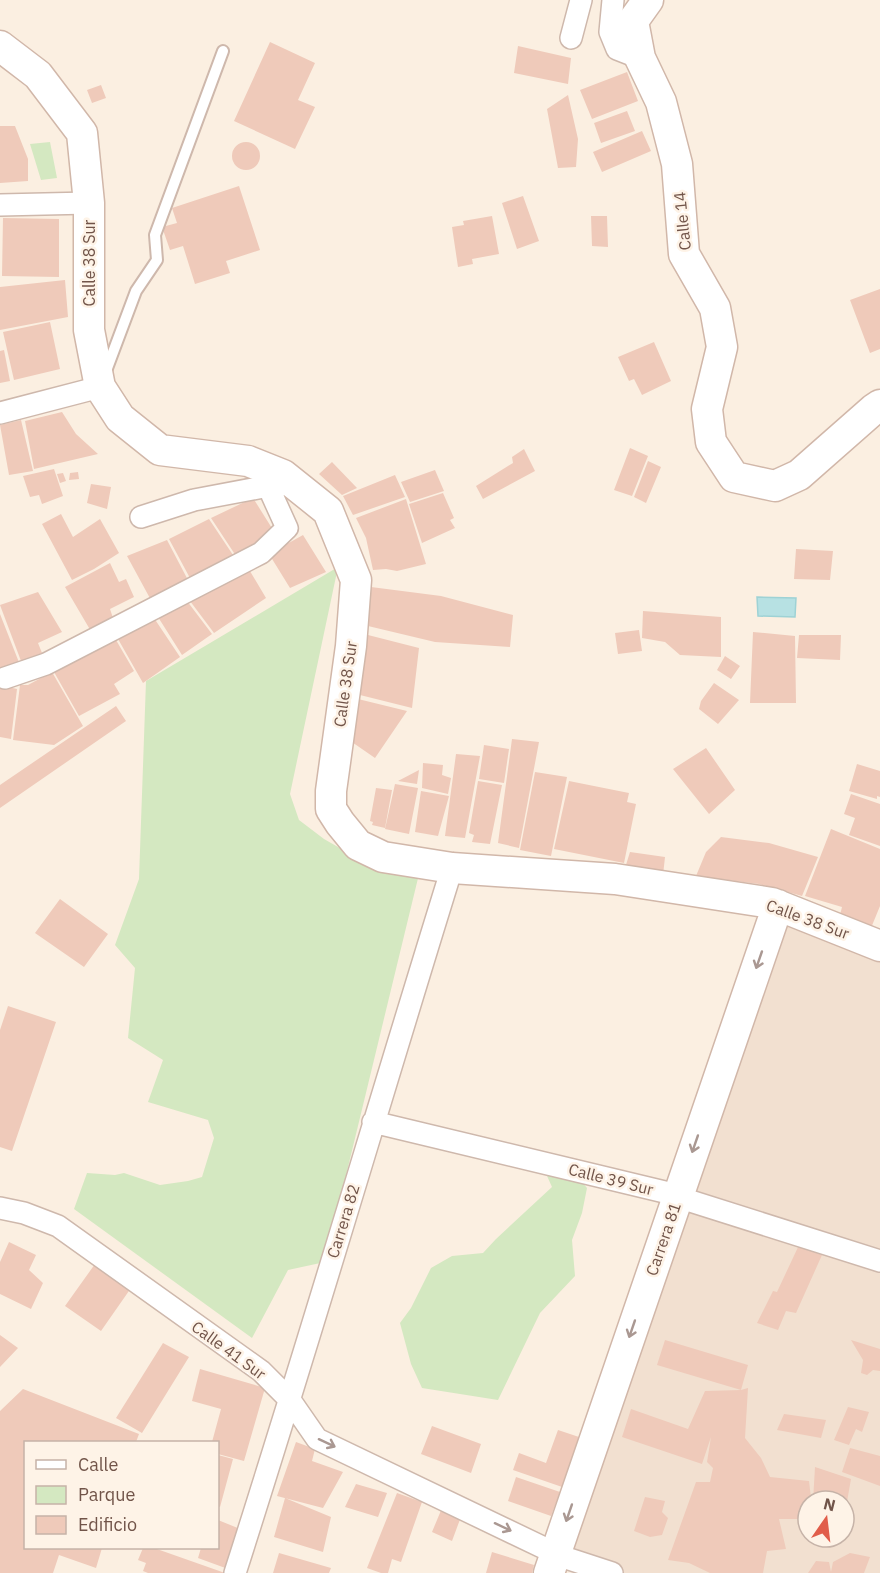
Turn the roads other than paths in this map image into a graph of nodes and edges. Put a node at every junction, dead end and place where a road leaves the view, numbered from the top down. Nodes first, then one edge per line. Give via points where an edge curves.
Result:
1 (580, 0) edge
2 (613, 0) edge
3 (648, 0) edge
4 (571, 38) dead end
5 (0, 46) edge
6 (223, 51) dead end
7 (640, 58) junction
8 (89, 202) junction
9 (0, 205) edge
10 (100, 387) junction
11 (880, 405) edge
12 (0, 413) edge
13 (281, 480) junction
14 (141, 517) dead end
15 (5, 678) dead end
16 (452, 868) junction
17 (778, 905) junction
18 (880, 946) edge
19 (373, 1122) junction
20 (678, 1196) junction
21 (0, 1208) edge
22 (880, 1261) edge
23 (290, 1400) junction
24 (552, 1563) edge
25 (235, 1573) edge
26 (612, 1573) edge

1 - 4 street
2 - 7 street via 610,32 617,49
3 - 7 street, Calle 14 via 633,21
5 - 8 street, Calle 38 Sur via 38,75 82,133
6 - 10 lane via 155,235 157,260 136,291
7 - 11 street, Calle 14 via 661,102 676,164 684,254 715,308 722,347 707,409 711,442 734,477 775,486 799,475
8 - 9 street
8 - 10 street, Calle 38 Sur via 89,330
10 - 12 street
10 - 13 street, Calle 38 Sur via 120,418 160,450 248,461
13 - 14 street
13 - 15 street via 272,495 287,528 261,553 46,664
13 - 16 street, Calle 38 Sur via 328,511 356,580 332,809 358,845 383,856
16 - 17 street, Calle 38 Sur via 615,879
16 - 19 street, Carrera 82
17 - 18 street, Calle 38 Sur
17 -> 20 street, Carrera 81
19 - 20 street, Calle 39 Sur
19 - 23 street, Carrera 82
20 - 22 street, Calle 39 Sur
20 -> 24 street, Carrera 81
21 - 23 street, Calle 41 Sur via 57,1226 261,1371
23 -> 24 street, Calle 41 Sur via 316,1439
23 - 25 street, Carrera 82
24 - 26 street, Calle 41 Sur

